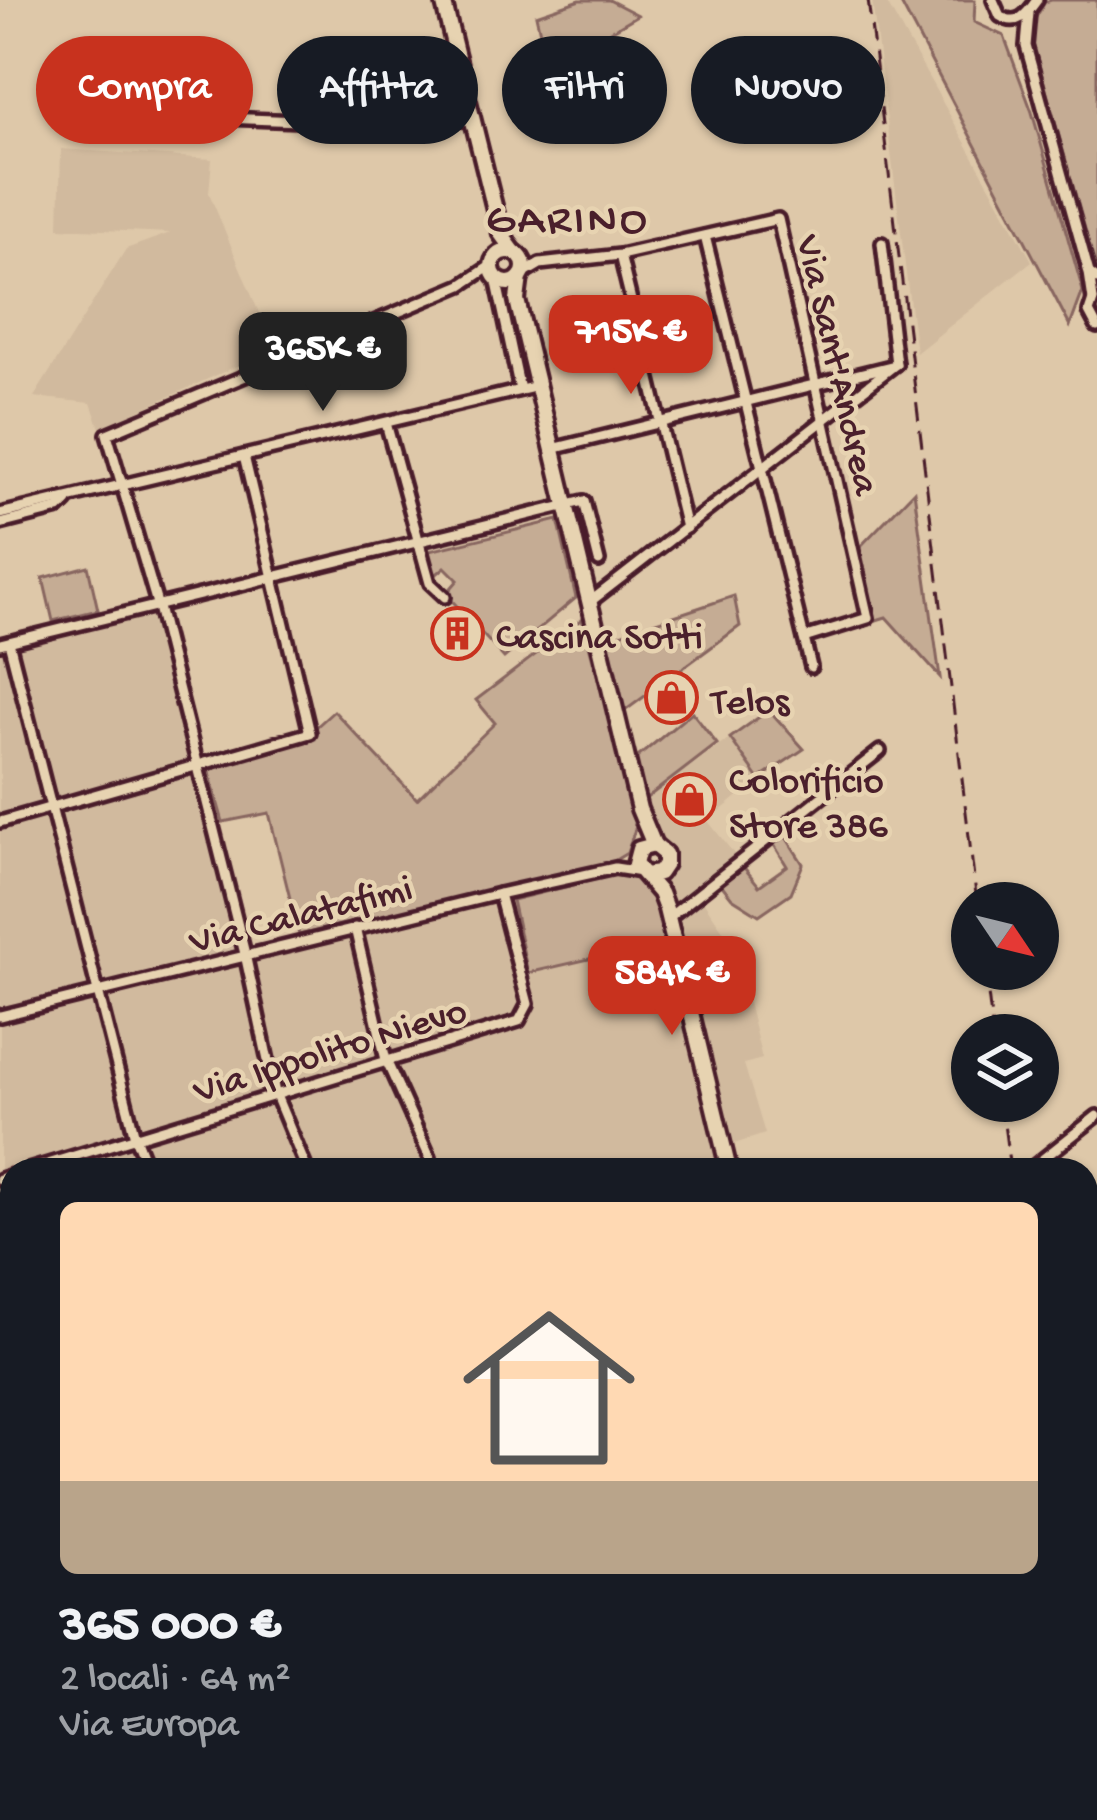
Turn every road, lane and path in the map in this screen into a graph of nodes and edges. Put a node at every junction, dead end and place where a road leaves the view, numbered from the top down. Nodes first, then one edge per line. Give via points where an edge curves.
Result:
1 (442, 0) edge
2 (993, 0) edge
3 (1033, 5) edge
4 (1011, 21) junction
5 (451, 36) edge
6 (1026, 46) junction
7 (477, 144) edge
8 (501, 234) junction
9 (705, 236) junction
10 (881, 243) dead end
11 (515, 252) junction
12 (620, 255) junction
13 (540, 264) junction
14 (496, 271) junction
15 (522, 276) junction
16 (1093, 276) edge
17 (1095, 299) edge
18 (517, 300) junction
19 (1097, 327) edge
20 (896, 364) junction
21 (815, 385) junction
22 (538, 386) junction
23 (520, 391) junction
24 (746, 402) junction
25 (824, 421) junction
26 (386, 423) junction
27 (661, 423) junction
28 (553, 449) junction
29 (244, 456) junction
30 (762, 469) junction
31 (120, 488) junction
32 (67, 501) junction
33 (567, 505) junction
34 (0, 514) edge
35 (0, 524) edge
36 (686, 528) junction
37 (417, 542) junction
38 (598, 561) dead end
39 (273, 577) junction
40 (445, 597) dead end
41 (591, 601) junction
42 (158, 607) junction
43 (804, 638) junction
44 (5, 643) edge
45 (811, 667) dead end
46 (880, 752) dead end
47 (195, 767) junction
48 (51, 807) junction
49 (0, 821) edge
50 (643, 849) junction
51 (616, 868) junction
52 (663, 869) junction
53 (643, 874) junction
54 (660, 893) junction
55 (499, 894) junction
56 (668, 918) junction
57 (356, 928) junction
58 (245, 954) junction
59 (98, 992) junction
60 (0, 1016) edge
61 (386, 1060) junction
62 (275, 1093) junction
63 (1097, 1116) edge
64 (135, 1137) junction
65 (67, 1158) edge
66 (143, 1158) edge
67 (302, 1158) edge
68 (430, 1158) edge
69 (726, 1158) edge
70 (1044, 1158) edge

1 - 5 main road
2 - 4 street
3 - 4 street
3 - 6 street
4 - 6 street
6 - 16 street
7 - 8 main road
8 - 11 main road
8 - 14 main road
9 - 12 street, Via Sant'Andrea
9 - 21 street, Via Sant'Andrea via 778,219
9 - 24 street
10 - 20 street
11 - 13 street
11 - 14 main road
11 - 15 main road
12 - 13 street, Via Sant'Andrea
12 - 27 street
13 - 15 street
14 - 15 main road via 509,283
14 - 18 main road
14 - 23 street
14 - 31 street via 110,431
15 - 18 main road
16 - 17 street
17 - 19 street via 1090,318
18 - 22 main road
20 - 21 street
20 - 25 street
21 - 24 street
21 - 25 street, Via Sant'Andrea
22 - 23 street
22 - 28 main road
23 - 26 street
24 - 27 street
24 - 30 street
25 - 30 street
25 - 43 street, Via Sant'Andrea via 868,618
26 - 29 street
26 - 37 street
27 - 28 street
27 - 36 street
28 - 33 main road
29 - 31 street
29 - 39 street
30 - 36 street
30 - 43 street
31 - 32 street
31 - 42 street
32 - 34 street
32 - 35 street
33 - 37 street
33 - 38 street via 584,501
33 - 41 main road
36 - 41 street
37 - 39 street
37 - 40 street via 430,583
39 - 42 street
39 - 47 street via 310,733
41 - 50 main road
42 - 44 street
42 - 47 street
43 - 45 street
44 - 48 street
46 - 56 street
47 - 48 street
47 - 58 street
48 - 49 street
48 - 59 street
50 - 51 street, Via Calatafimi
50 - 52 main road via 665,854
50 - 53 main road via 635,864
51 - 53 street, Via Calatafimi
51 - 55 street, Via Calatafimi
52 - 53 main road
52 - 54 main road
53 - 54 main road
54 - 56 main road
55 - 57 street, Via Calatafimi
55 - 61 street, Via Ippolito Nievo via 527,1004 520,1021
56 - 69 main road
57 - 58 street, Via Calatafimi
57 - 61 street
58 - 59 street, Via Calatafimi
58 - 62 street
59 - 60 street, Via Calatafimi
59 - 64 street
61 - 62 street, Via Ippolito Nievo
61 - 68 street
62 - 64 street, Via Ippolito Nievo
62 - 67 street
63 - 70 street
64 - 65 street, Via Ippolito Nievo
64 - 66 street

